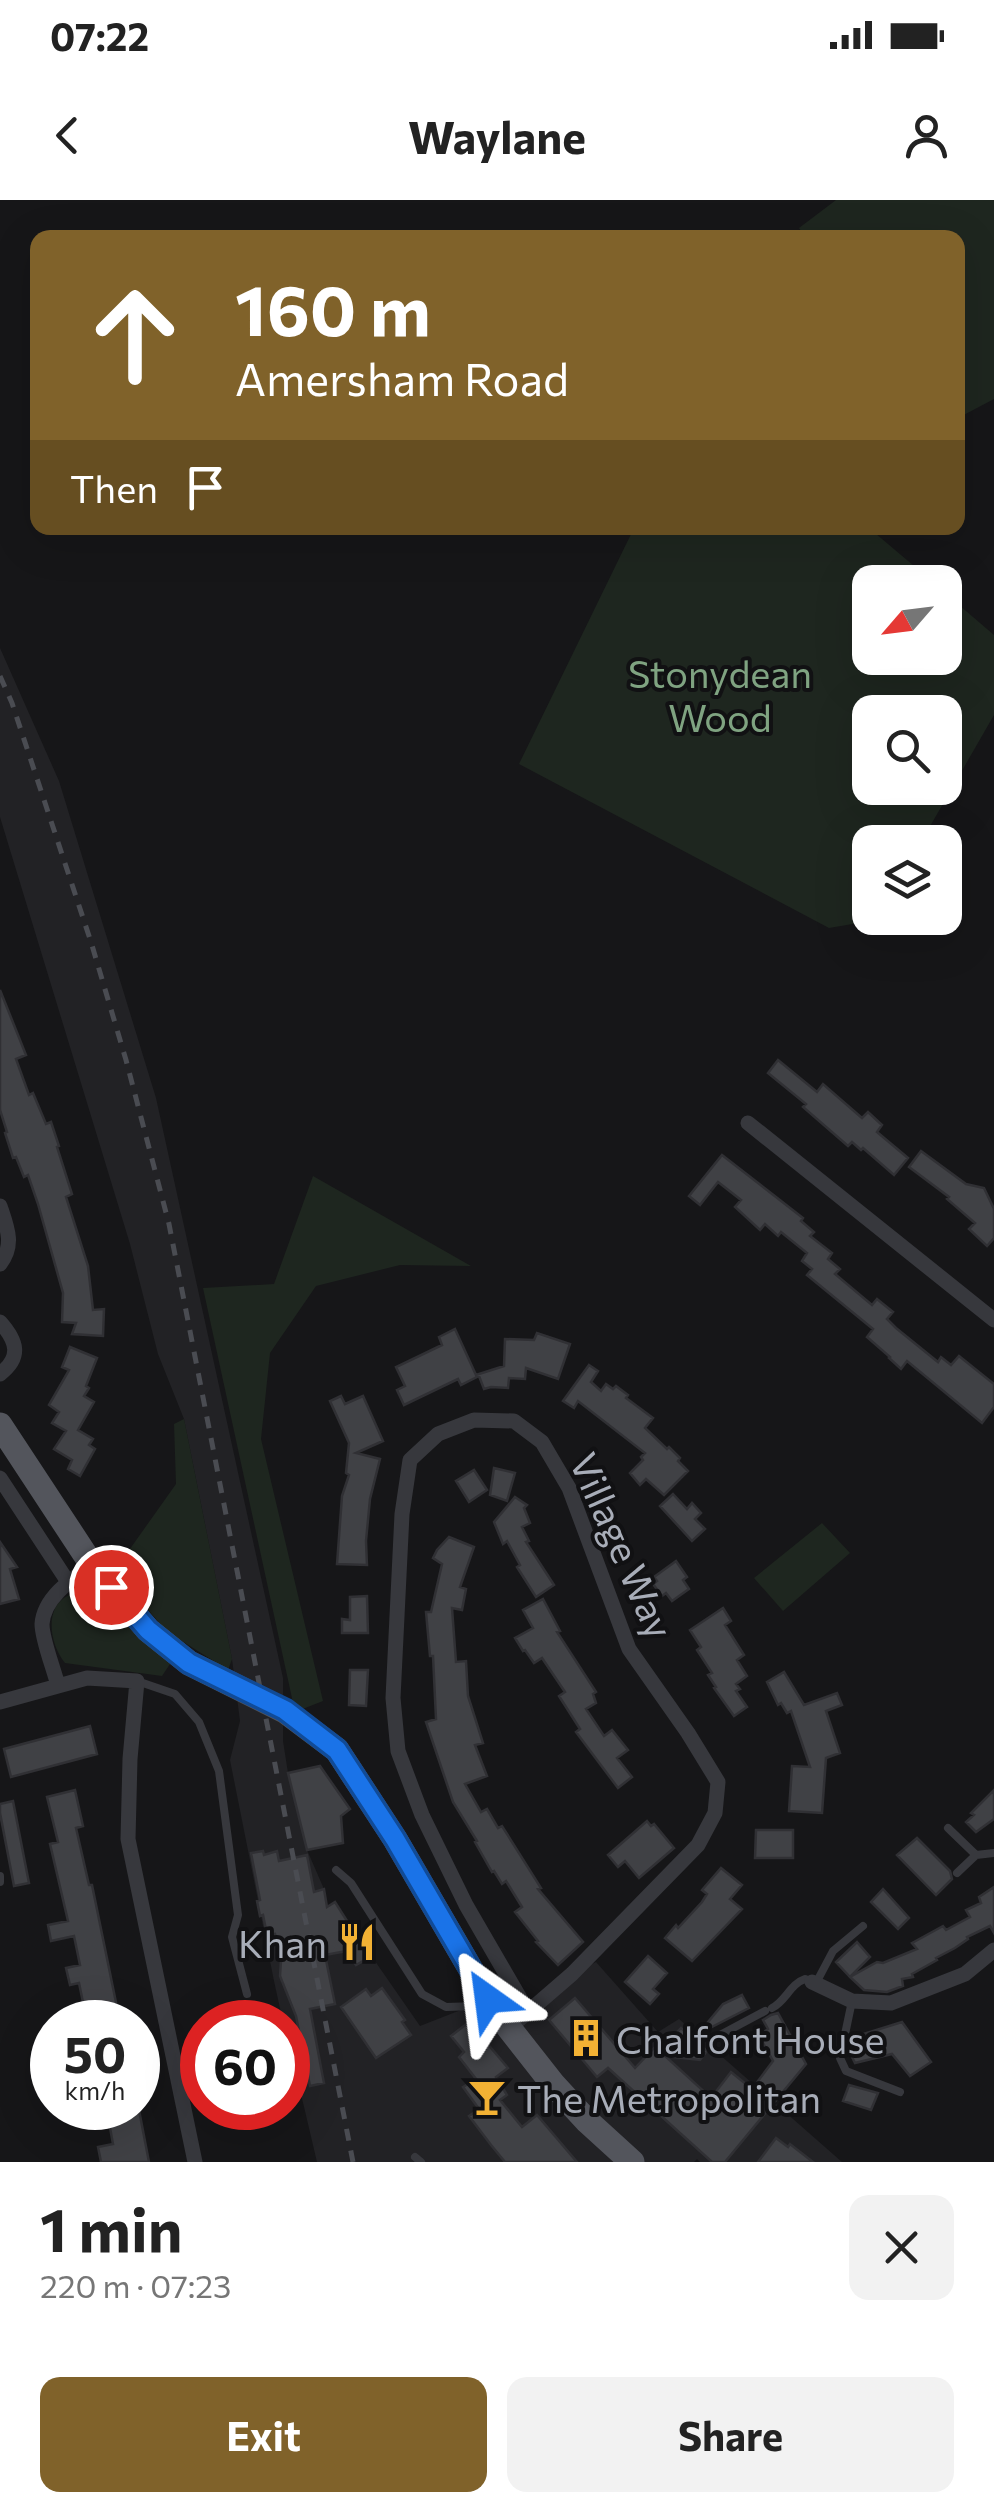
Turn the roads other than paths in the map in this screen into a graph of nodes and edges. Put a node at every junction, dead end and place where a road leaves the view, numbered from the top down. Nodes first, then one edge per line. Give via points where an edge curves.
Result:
1 (748, 1123) dead end
2 (0, 1206) edge
3 (0, 1264) edge
4 (994, 1320) edge
5 (0, 1322) edge
6 (0, 1374) edge
7 (0, 1425) edge
8 (0, 1478) edge
9 (92, 1566) junction
10 (68, 1582) junction
11 (137, 1681) junction
12 (58, 1686) junction
13 (0, 1702) edge
14 (948, 1828) dead end
15 (994, 1853) edge
16 (976, 1855) junction
17 (336, 1870) dead end
18 (957, 1873) dead end
19 (863, 1926) dead end
20 (994, 1950) edge
21 (814, 1984) junction
22 (247, 1994) dead end
23 (488, 1999) junction
24 (852, 2001) junction
25 (518, 2020) junction
26 (720, 2034) dead end
27 (900, 2092) dead end
28 (195, 2162) edge
29 (632, 2162) edge

1 - 4 street
2 - 3 street via 10,1234
5 - 6 street via 12,1335 15,1353
7 - 9 main road
8 - 10 street
9 - 10 street
9 - 23 main road via 148,1630 189,1663 285,1710 337,1750
10 - 12 street via 48,1603 42,1626
11 - 12 street via 87,1678
11 - 22 lane via 175,1694 199,1722 219,1771 238,1916 232,1937
11 - 28 street via 128,1839
12 - 13 street
14 - 16 lane
15 - 16 lane
16 - 18 lane
17 - 23 lane via 352,1883 422,1994 446,2007
19 - 21 lane via 833,1952
20 - 24 street via 965,1974 891,2003
21 - 24 street
21 - 26 lane via 796,1982 782,2003
23 - 25 main road
24 - 27 lane via 840,2058 846,2071
25 - 25 street, Village Way via 698,1845 716,1813 718,1782 629,1648 569,1488 542,1442 514,1421 474,1420 438,1434 410,1460 393,1698 398,1751 422,1816
25 - 29 main road via 553,2084

